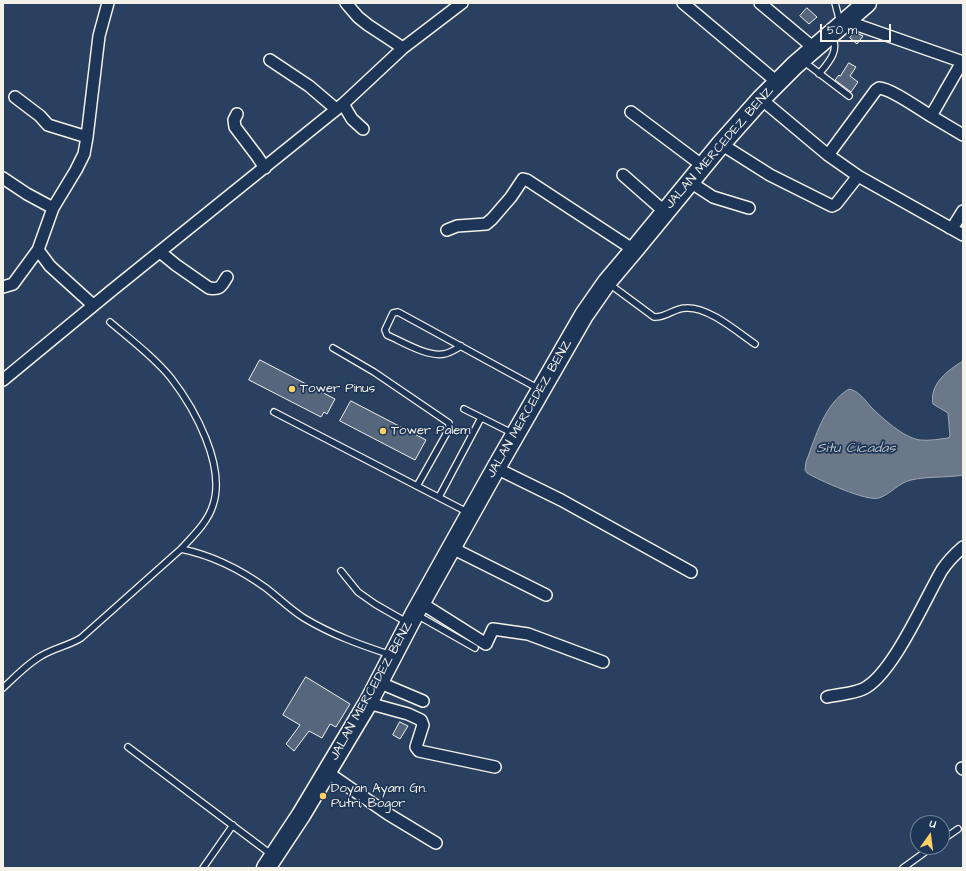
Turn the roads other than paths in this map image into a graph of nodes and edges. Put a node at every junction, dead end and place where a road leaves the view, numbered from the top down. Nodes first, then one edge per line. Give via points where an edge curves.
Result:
1 (108, 3) edge
2 (346, 3) edge
3 (462, 3) edge
4 (683, 3) edge
5 (760, 3) edge
6 (835, 3) edge
7 (867, 3) edge
8 (839, 27) junction
9 (403, 48) junction
10 (808, 54) junction
11 (270, 60) dead end
12 (963, 62) edge
13 (819, 74) junction
14 (778, 82) junction
15 (849, 96) dead end
16 (15, 97) dead end
17 (761, 99) junction
18 (339, 107) junction
19 (631, 112) dead end
20 (237, 114) dead end
21 (931, 116) junction
22 (363, 129) dead end
23 (963, 135) edge
24 (87, 137) junction
25 (721, 144) junction
26 (828, 155) junction
27 (703, 166) junction
28 (264, 168) junction
29 (623, 175) dead end
30 (858, 176) junction
31 (3, 178) edge
32 (690, 182) junction
33 (53, 208) junction
34 (749, 208) dead end
35 (963, 211) edge
36 (665, 212) junction
37 (950, 228) junction
38 (447, 230) dead end
39 (963, 235) edge
40 (38, 250) junction
41 (634, 250) junction
42 (160, 252) junction
43 (227, 277) dead end
44 (607, 282) junction
45 (3, 287) edge
46 (93, 305) junction
47 (110, 322) dead end
48 (754, 344) dead end
49 (461, 346) junction
50 (333, 348) dead end
51 (3, 380) edge
52 (541, 389) junction
53 (464, 409) dead end
54 (274, 412) dead end
55 (481, 418) junction
56 (515, 435) junction
57 (496, 468) junction
58 (417, 486) junction
59 (439, 497) junction
60 (471, 514) junction
61 (963, 547) edge
62 (452, 548) junction
63 (181, 549) junction
64 (341, 571) dead end
65 (691, 572) dead end
66 (546, 595) dead end
67 (415, 614) junction
68 (475, 648) dead end
69 (392, 656) junction
70 (603, 662) dead end
71 (378, 682) junction
72 (3, 688) edge
73 (827, 696) dead end
74 (368, 703) junction
75 (408, 714) junction
76 (128, 747) dead end
77 (495, 767) dead end
78 (327, 772) junction
79 (233, 826) junction
80 (958, 829) dead end
81 (950, 834) edge
82 (436, 843) dead end
83 (921, 855) edge
84 (270, 862) edge
85 (203, 868) edge
86 (904, 868) edge

1 - 24 street via 99,36
2 - 9 street via 368,26
3 - 9 street
4 - 14 street
5 - 10 street
6 - 8 lane
7 - 8 main road, JALAN MERCEDEZ BENZ
8 - 10 main road, JALAN MERCEDEZ BENZ
8 - 12 street
8 - 13 lane via 834,53
9 - 18 street
10 - 13 lane
10 - 14 main road, JALAN MERCEDEZ BENZ
11 - 18 street
12 - 21 street
13 - 15 lane
14 - 17 main road, JALAN MERCEDEZ BENZ
16 - 24 street via 48,125
17 - 25 main road, JALAN MERCEDEZ BENZ
17 - 26 street
18 - 22 street
18 - 28 street
19 - 27 street
20 - 28 street via 234,120 235,127 258,156
21 - 23 street
21 - 26 street via 878,88
24 - 33 street via 84,154
25 - 27 main road, JALAN MERCEDEZ BENZ
25 - 30 street via 770,175 832,206
26 - 30 street
27 - 32 main road, JALAN MERCEDEZ BENZ
28 - 42 street
29 - 36 street
30 - 37 street
31 - 33 street
32 - 34 street via 713,197
32 - 36 main road, JALAN MERCEDEZ BENZ
33 - 40 street
35 - 37 street via 954,227
36 - 41 main road, JALAN MERCEDEZ BENZ
37 - 39 street
38 - 41 street via 456,226 486,224 511,197 523,179
40 - 45 street via 13,284
40 - 46 street via 50,266
41 - 44 main road, JALAN MERCEDEZ BENZ
42 - 43 street via 209,288 221,287
42 - 46 street
44 - 48 lane via 654,317 661,318 678,309 696,309 715,317
44 - 52 main road, JALAN MERCEDEZ BENZ via 584,314
46 - 51 street
47 - 63 lane via 171,378 190,407 211,453 216,480 213,504 202,525
49 - 49 lane via 435,355 387,335 385,330 393,313 398,312
49 - 52 lane
50 - 58 lane via 374,372 449,423 449,429
52 - 56 main road, JALAN MERCEDEZ BENZ
53 - 55 lane
54 - 58 lane
55 - 56 lane
55 - 59 lane
56 - 57 main road, JALAN MERCEDEZ BENZ
57 - 60 main road, JALAN MERCEDEZ BENZ
57 - 65 street via 561,500
58 - 59 lane
59 - 60 lane
60 - 62 main road, JALAN MERCEDEZ BENZ
61 - 73 street via 942,570 906,636 876,680 853,693
62 - 66 street
62 - 67 main road, JALAN MERCEDEZ BENZ
63 - 69 lane via 226,564 249,577 304,618 340,638
63 - 72 lane via 81,638 42,655
64 - 67 lane via 358,592 375,604
67 - 68 lane
67 - 69 main road, JALAN MERCEDEZ BENZ
67 - 70 street via 486,644 493,629 528,634
69 - 71 main road, JALAN MERCEDEZ BENZ
71 - 74 main road, JALAN MERCEDEZ BENZ
71 - 75 street via 418,699
74 - 75 street
74 - 78 main road, JALAN MERCEDEZ BENZ
75 - 77 street via 423,722 416,750
76 - 79 lane
78 - 82 street
78 - 84 main road, JALAN MERCEDEZ BENZ
79 - 84 lane
79 - 85 lane
80 - 81 lane
83 - 86 lane

